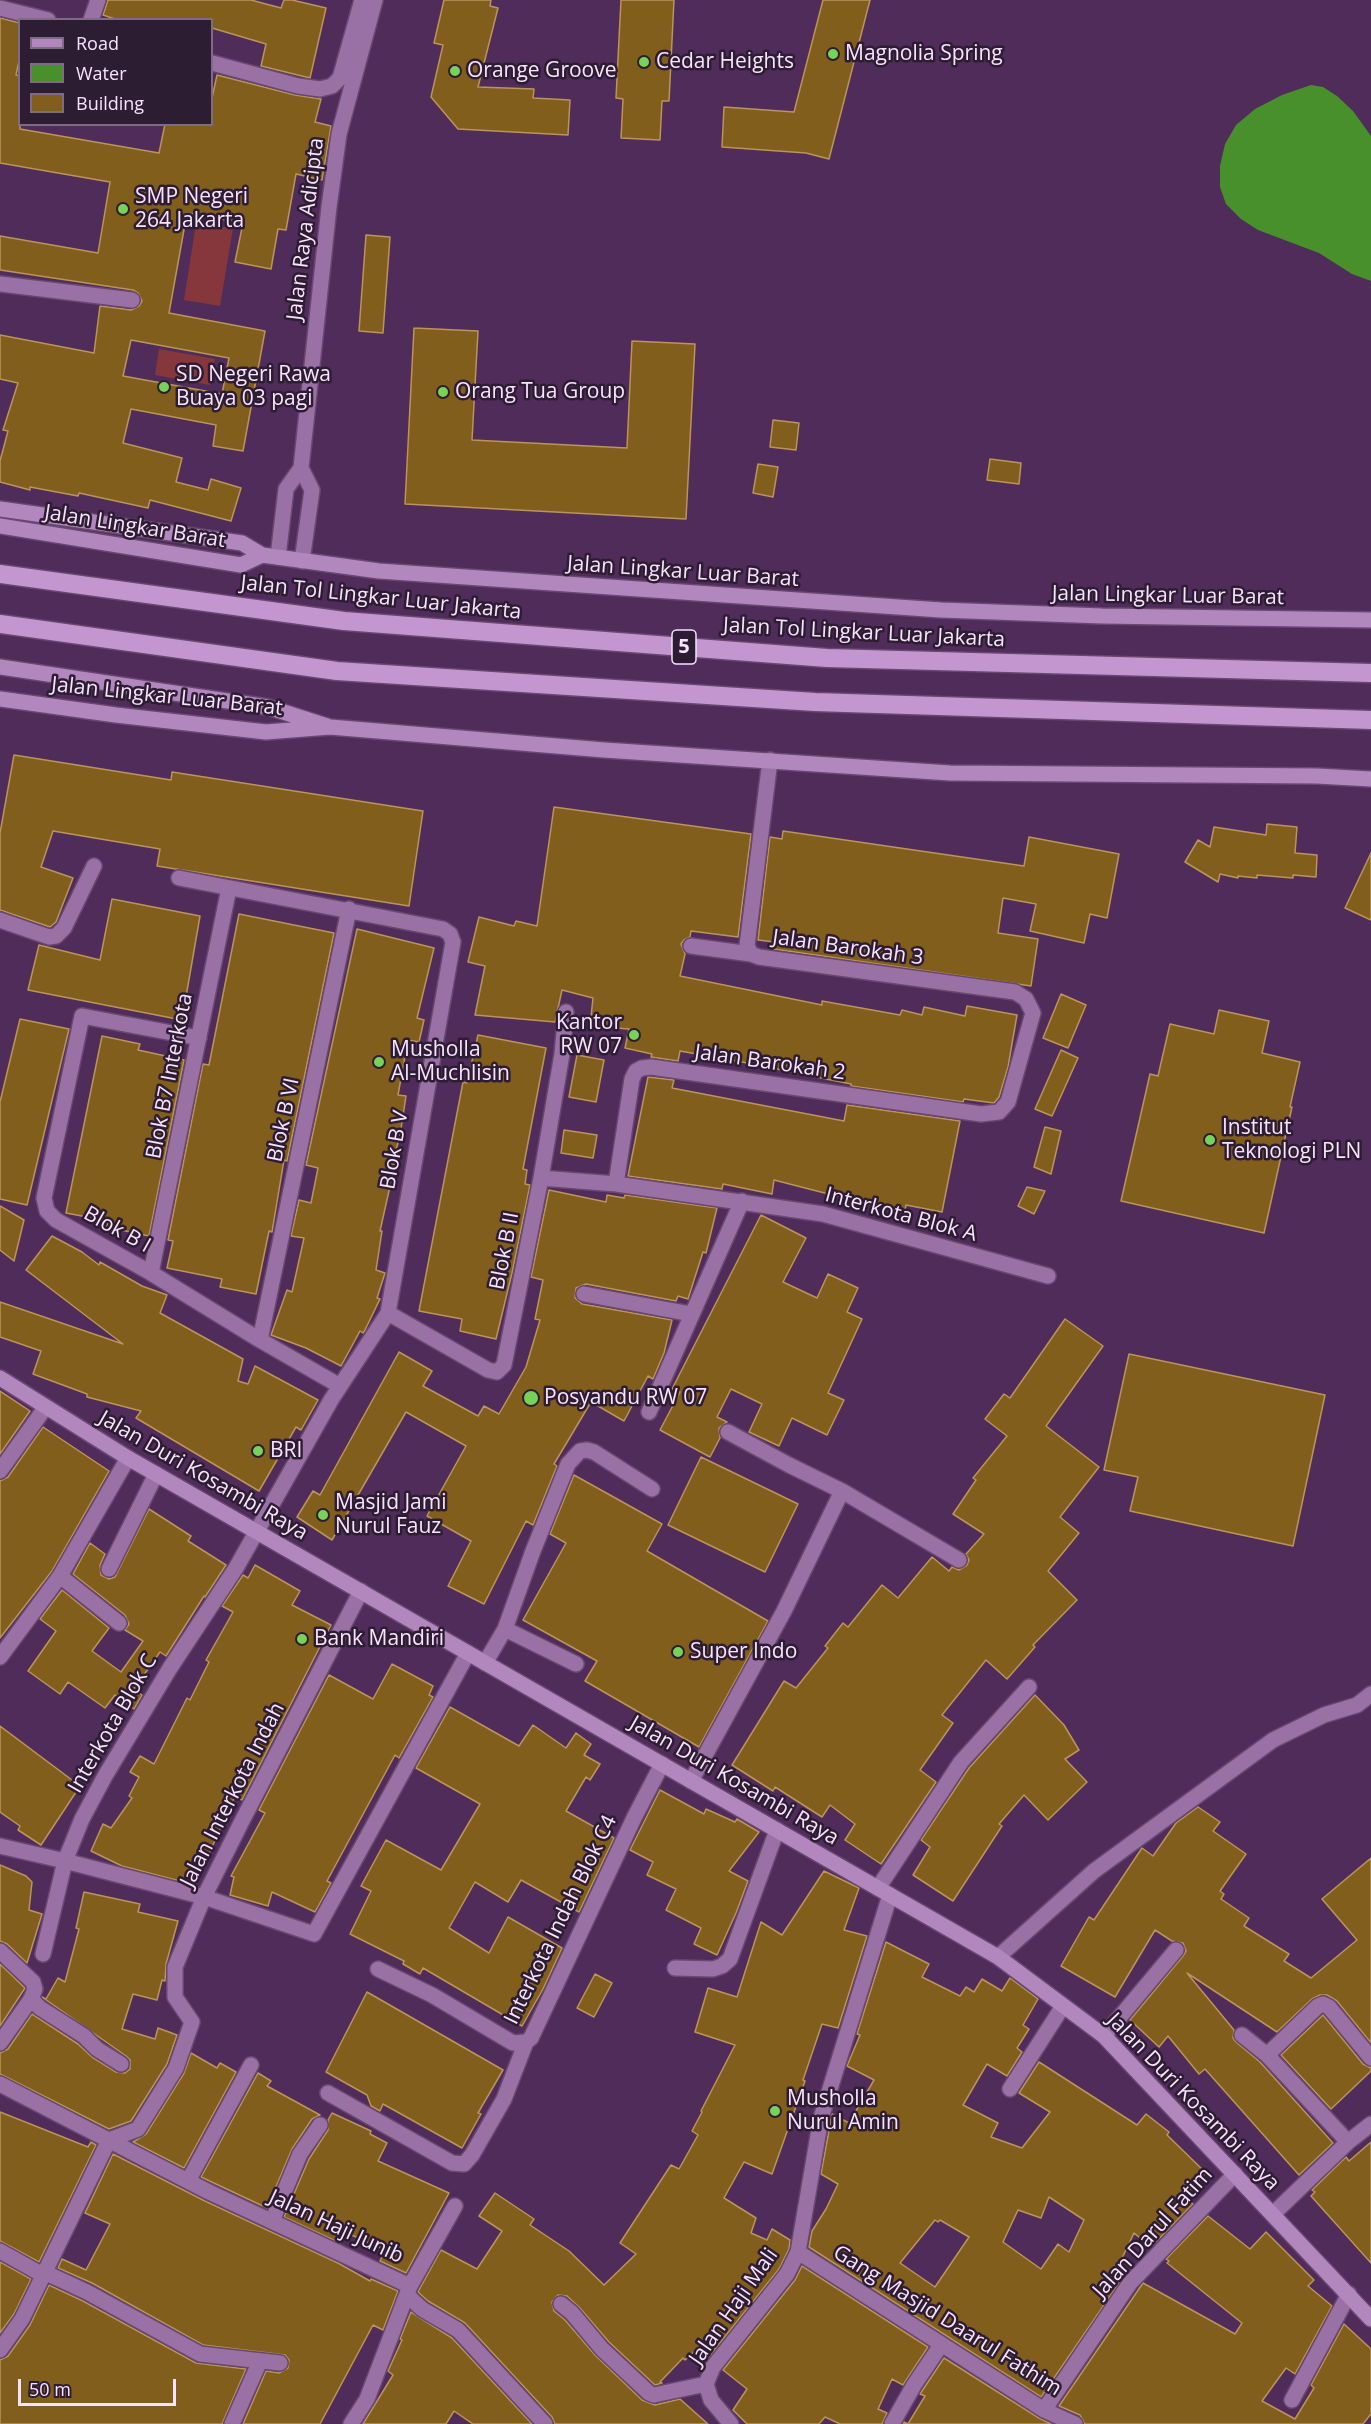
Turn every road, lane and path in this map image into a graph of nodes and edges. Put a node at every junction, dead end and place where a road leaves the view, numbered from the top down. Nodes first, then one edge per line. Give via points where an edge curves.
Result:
1 (99, 0) edge
2 (366, 2) edge
3 (0, 8) edge
4 (40, 18) edge
5 (92, 18) edge
6 (213, 63) edge
7 (0, 284) edge
8 (132, 300) dead end
9 (300, 468) junction
10 (0, 509) edge
11 (0, 526) edge
12 (270, 556) junction
13 (302, 561) junction
14 (0, 574) edge
15 (1371, 620) edge
16 (0, 624) edge
17 (0, 666) edge
18 (1371, 673) edge
19 (0, 699) edge
20 (1371, 720) edge
21 (330, 727) junction
22 (770, 760) junction
23 (1371, 779) edge
24 (94, 866) dead end
25 (178, 878) dead end
26 (229, 888) junction
27 (349, 909) junction
28 (0, 920) edge
29 (691, 946) dead end
30 (751, 954) junction
31 (566, 1011) dead end
32 (199, 1038) junction
33 (1008, 1102) joint
34 (541, 1178) junction
35 (616, 1184) junction
36 (742, 1201) junction
37 (152, 1273) junction
38 (1048, 1276) dead end
39 (584, 1294) dead end
40 (388, 1313) junction
41 (691, 1314) junction
42 (260, 1340) junction
43 (0, 1378) edge
44 (340, 1386) junction
45 (45, 1408) junction
46 (649, 1412) dead end
47 (728, 1432) dead end
48 (128, 1458) junction
49 (0, 1471) edge
50 (156, 1474) junction
51 (652, 1489) dead end
52 (842, 1491) junction
53 (256, 1532) junction
54 (959, 1560) dead end
55 (109, 1569) dead end
56 (60, 1576) junction
57 (361, 1591) junction
58 (119, 1623) dead end
59 (505, 1629) junction
60 (468, 1653) junction
61 (0, 1657) edge
62 (485, 1663) junction
63 (576, 1664) dead end
64 (1029, 1687) dead end
65 (1371, 1694) edge
66 (662, 1764) junction
67 (691, 1781) junction
68 (777, 1830) junction
69 (0, 1846) edge
70 (65, 1860) junction
71 (884, 1892) junction
72 (204, 1897) junction
73 (1176, 1950) dead end
74 (0, 1951) edge
75 (43, 1954) dead end
76 (998, 1957) junction
77 (675, 1968) dead end
78 (378, 1969) dead end
79 (31, 1999) junction
80 (1063, 2006) junction
81 (1242, 2035) dead end
82 (1104, 2036) junction
83 (526, 2042) junction
84 (0, 2043) edge
85 (1267, 2055) junction
86 (1371, 2058) edge
87 (121, 2064) dead end
88 (251, 2065) dead end
89 (0, 2084) edge
90 (1010, 2089) dead end
91 (328, 2093) dead end
92 (1371, 2124) edge
93 (320, 2125) dead end
94 (109, 2140) junction
95 (1348, 2142) junction
96 (1234, 2174) junction
97 (188, 2181) junction
98 (455, 2206) dead end
99 (1273, 2214) junction
100 (272, 2220) junction
101 (0, 2251) edge
102 (798, 2252) junction
103 (44, 2274) junction
104 (409, 2291) junction
105 (1349, 2294) junction
106 (561, 2304) dead end
107 (1371, 2319) edge
108 (941, 2344) junction
109 (0, 2350) edge
110 (260, 2361) junction
111 (280, 2363) dead end
112 (706, 2384) junction
113 (1292, 2400) dead end
114 (1044, 2410) junction
115 (232, 2424) edge
116 (351, 2424) edge
117 (545, 2424) edge
118 (731, 2424) edge
119 (892, 2424) edge
120 (1075, 2424) edge

1 - 5 street
2 - 6 street via 340,78 332,86 298,86
2 - 9 street, Jalan Raya Adicipta via 338,144
3 - 4 street
7 - 8 street
9 - 12 street, Jalan Raya Adicipta via 286,489
9 - 13 street, Jalan Raya Adicipta via 312,490
10 - 12 main road, Jalan Lingkar Luar Barat via 242,543
11 - 12 main road, Jalan Lingkar Barat via 241,565
12 - 13 main road, Jalan Lingkar Luar Barat
13 - 15 main road, Jalan Lingkar Luar Barat via 379,572 941,610
14 - 18 highway, Jalan Tol Lingkar Luar Jakarta / 5 via 344,621 827,658
16 - 20 highway, 5 via 337,671 815,702
17 - 21 main road via 268,707
19 - 21 main road, Jalan Lingkar Luar Barat via 266,732
21 - 22 main road, Jalan Lingkar Luar Barat
22 - 23 main road, Jalan Lingkar Luar Barat via 950,773
22 - 30 street, Jalan Barokah 3 via 747,946
24 - 28 street via 64,928 56,936
25 - 26 street, Blok B V
26 - 27 street, Blok B V
26 - 32 street, Blok B7 Interkota
27 - 40 street, Blok B V via 443,929 453,942
27 - 42 street, Blok B VI
29 - 30 street
30 - 33 street, Jalan Barokah 3 via 1015,992 1026,999 1033,1013
31 - 34 street, Blok B II
32 - 37 street, Blok B7 Interkota
32 - 37 street, Blok B I via 82,1016 46,1186 45,1204 56,1220
33 - 35 street, Jalan Barokah 2 via 999,1112 981,1114 642,1068 632,1079
34 - 35 street, Interkota Blok A
34 - 40 street, Blok B II via 504,1365 497,1372 488,1371
35 - 36 street, Interkota Blok A
36 - 38 street, Interkota Blok A via 823,1214
36 - 41 street
37 - 42 street, Blok B I
39 - 41 street
40 - 44 street, Blok B V
41 - 46 street
42 - 44 street, Blok B I
43 - 45 main road, Jalan Duri Kosambi Raya
44 - 53 street, Interkota Blok C
45 - 48 main road, Jalan Duri Kosambi Raya
45 - 49 street
47 - 52 street
48 - 50 main road, Jalan Duri Kosambi Raya
48 - 56 street
50 - 53 main road, Jalan Duri Kosambi Raya
50 - 55 street
51 - 59 street via 594,1452 580,1452 568,1464
52 - 54 street
52 - 67 street via 784,1611
53 - 57 main road, Jalan Duri Kosambi Raya
53 - 70 street, Interkota Blok C via 105,1776
56 - 58 street
56 - 61 street
57 - 60 main road, Jalan Duri Kosambi Raya
57 - 72 street, Jalan Interkota Indah
59 - 62 street
59 - 63 street
60 - 62 main road, Jalan Duri Kosambi Raya
60 - 72 street via 315,1934
62 - 66 main road, Jalan Duri Kosambi Raya
64 - 71 street, Jalan Haji Mali via 961,1762
65 - 76 street via 1357,1705 1324,1715 1273,1740 1094,1871
66 - 67 main road, Jalan Duri Kosambi Raya
66 - 83 street, Interkota Indah Blok C4
67 - 68 main road, Jalan Duri Kosambi Raya
68 - 71 main road, Jalan Duri Kosambi Raya
68 - 77 street via 730,1959 712,1969
69 - 70 street
70 - 72 street
70 - 75 street, Interkota Blok C
71 - 76 main road, Jalan Duri Kosambi Raya
71 - 102 street, Jalan Haji Mali via 821,2118
72 - 94 street, Jalan Interkota Indah via 174,1974 175,1997 192,2022 176,2068 138,2129
73 - 82 street
74 - 79 street via 33,1982
76 - 80 main road, Jalan Duri Kosambi Raya
78 - 83 street, Interkota Indah Blok C4 via 432,1995 513,2043
79 - 84 street
79 - 87 street
80 - 82 main road, Jalan Duri Kosambi Raya
80 - 90 street
81 - 85 street
82 - 96 main road, Jalan Duri Kosambi Raya
83 - 91 street via 504,2100 464,2164 452,2163
85 - 86 street via 1323,2004
85 - 95 street
88 - 97 street
89 - 94 street, Jalan Haji Junib
92 - 95 street
93 - 100 street via 300,2154
94 - 97 street, Jalan Haji Junib
94 - 103 street
95 - 99 street
96 - 99 main road, Jalan Duri Kosambi Raya
96 - 114 street, Jalan Darul Fatim via 1130,2283
97 - 100 street, Jalan Haji Junib
98 - 104 street
99 - 105 main road, Jalan Duri Kosambi Raya
100 - 104 street, Jalan Haji Junib
101 - 103 street
102 - 108 street, Gang Masjid Daarul Fathim
102 - 112 street, Jalan Haji Mali via 787,2274 713,2367
103 - 109 street via 22,2319
103 - 110 street via 87,2292 200,2354
104 - 116 street, Jalan Haji Junib via 367,2399
104 - 117 street via 422,2309 458,2331
105 - 107 main road, Jalan Duri Kosambi Raya
105 - 113 street
106 - 112 street via 649,2393
108 - 114 street, Gang Masjid Daarul Fathim
108 - 119 street
110 - 111 street
110 - 115 street
112 - 118 street, Jalan Haji Mali via 711,2400
114 - 120 street, Gang Masjid Daarul Fathim

